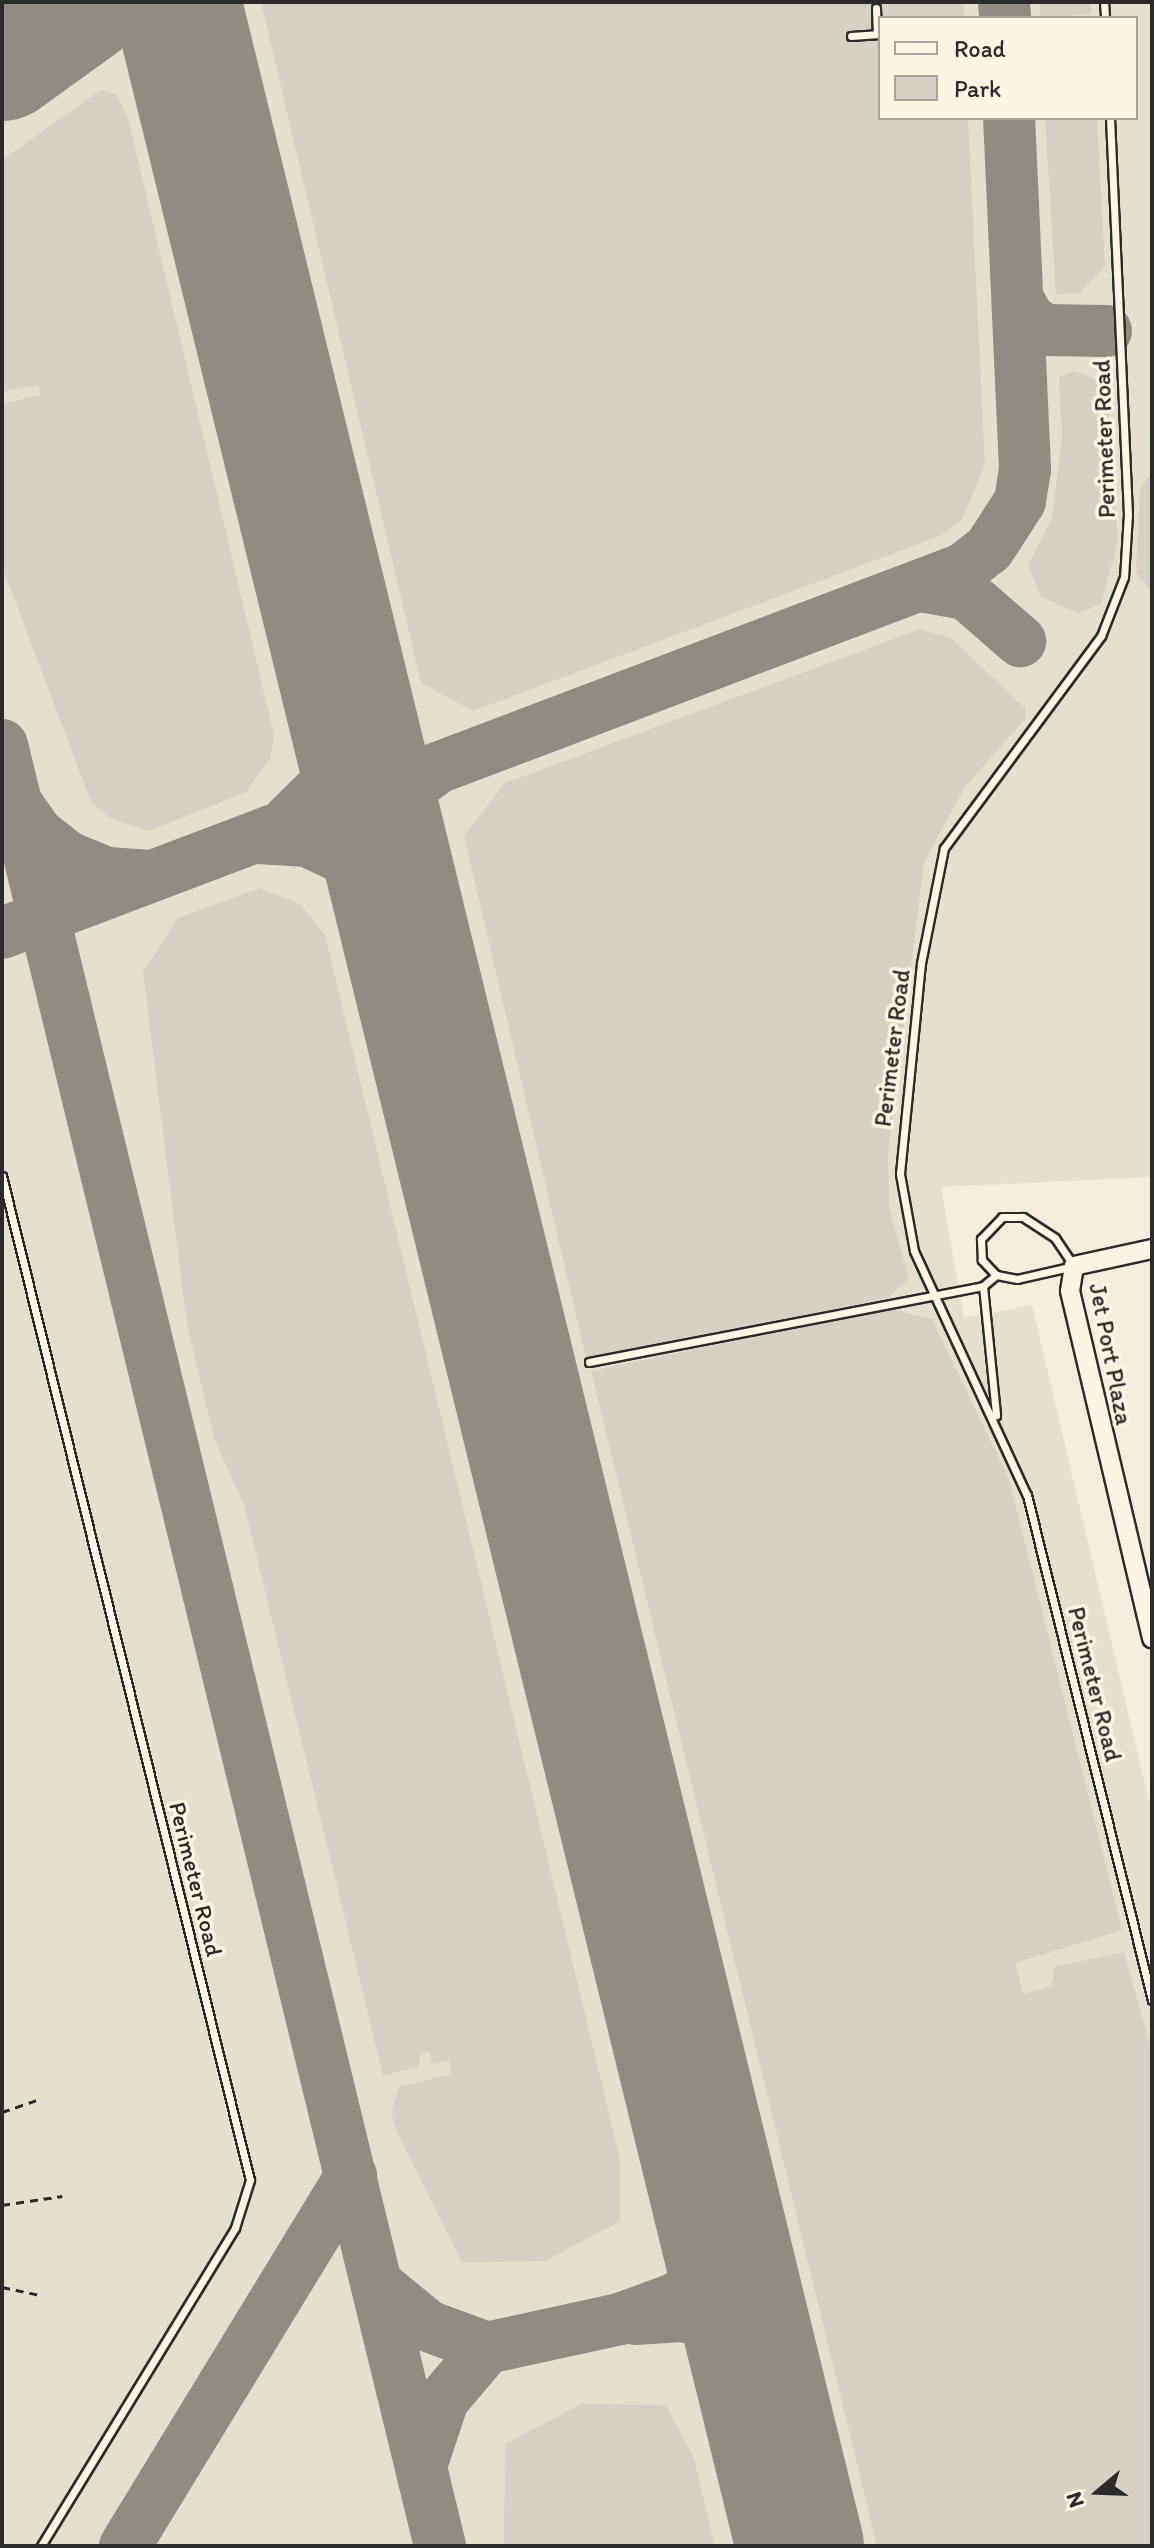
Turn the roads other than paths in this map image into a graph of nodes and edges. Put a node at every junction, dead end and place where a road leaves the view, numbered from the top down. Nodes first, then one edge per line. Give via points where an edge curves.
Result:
1 (876, 8) dead end
2 (878, 34) edge
3 (851, 36) dead end
4 (1110, 120) edge
5 (2, 1176) edge
6 (1152, 1249) edge
7 (1074, 1266) junction
8 (996, 1275) junction
9 (983, 1286) junction
10 (932, 1292) junction
11 (589, 1362) dead end
12 (996, 1421) junction
13 (1152, 1638) edge
14 (1152, 2000) edge
15 (41, 2546) edge

1 - 2 lane
2 - 3 lane
4 - 10 lane, Perimeter Road via 1128,514 1124,577 1101,636 957,824 933,883 900,1174 904,1216
5 - 15 lane, Perimeter Road via 250,2180 235,2228
6 - 7 street
7 - 8 lane via 1017,1279
7 - 8 lane via 1055,1238 1023,1217 1002,1217 981,1239 982,1260
7 - 13 street, Jet Port Plaza via 1072,1308
8 - 9 lane
9 - 10 lane
9 - 12 lane
10 - 11 lane
10 - 12 lane, Perimeter Road
12 - 14 lane, Perimeter Road via 1039,1537

